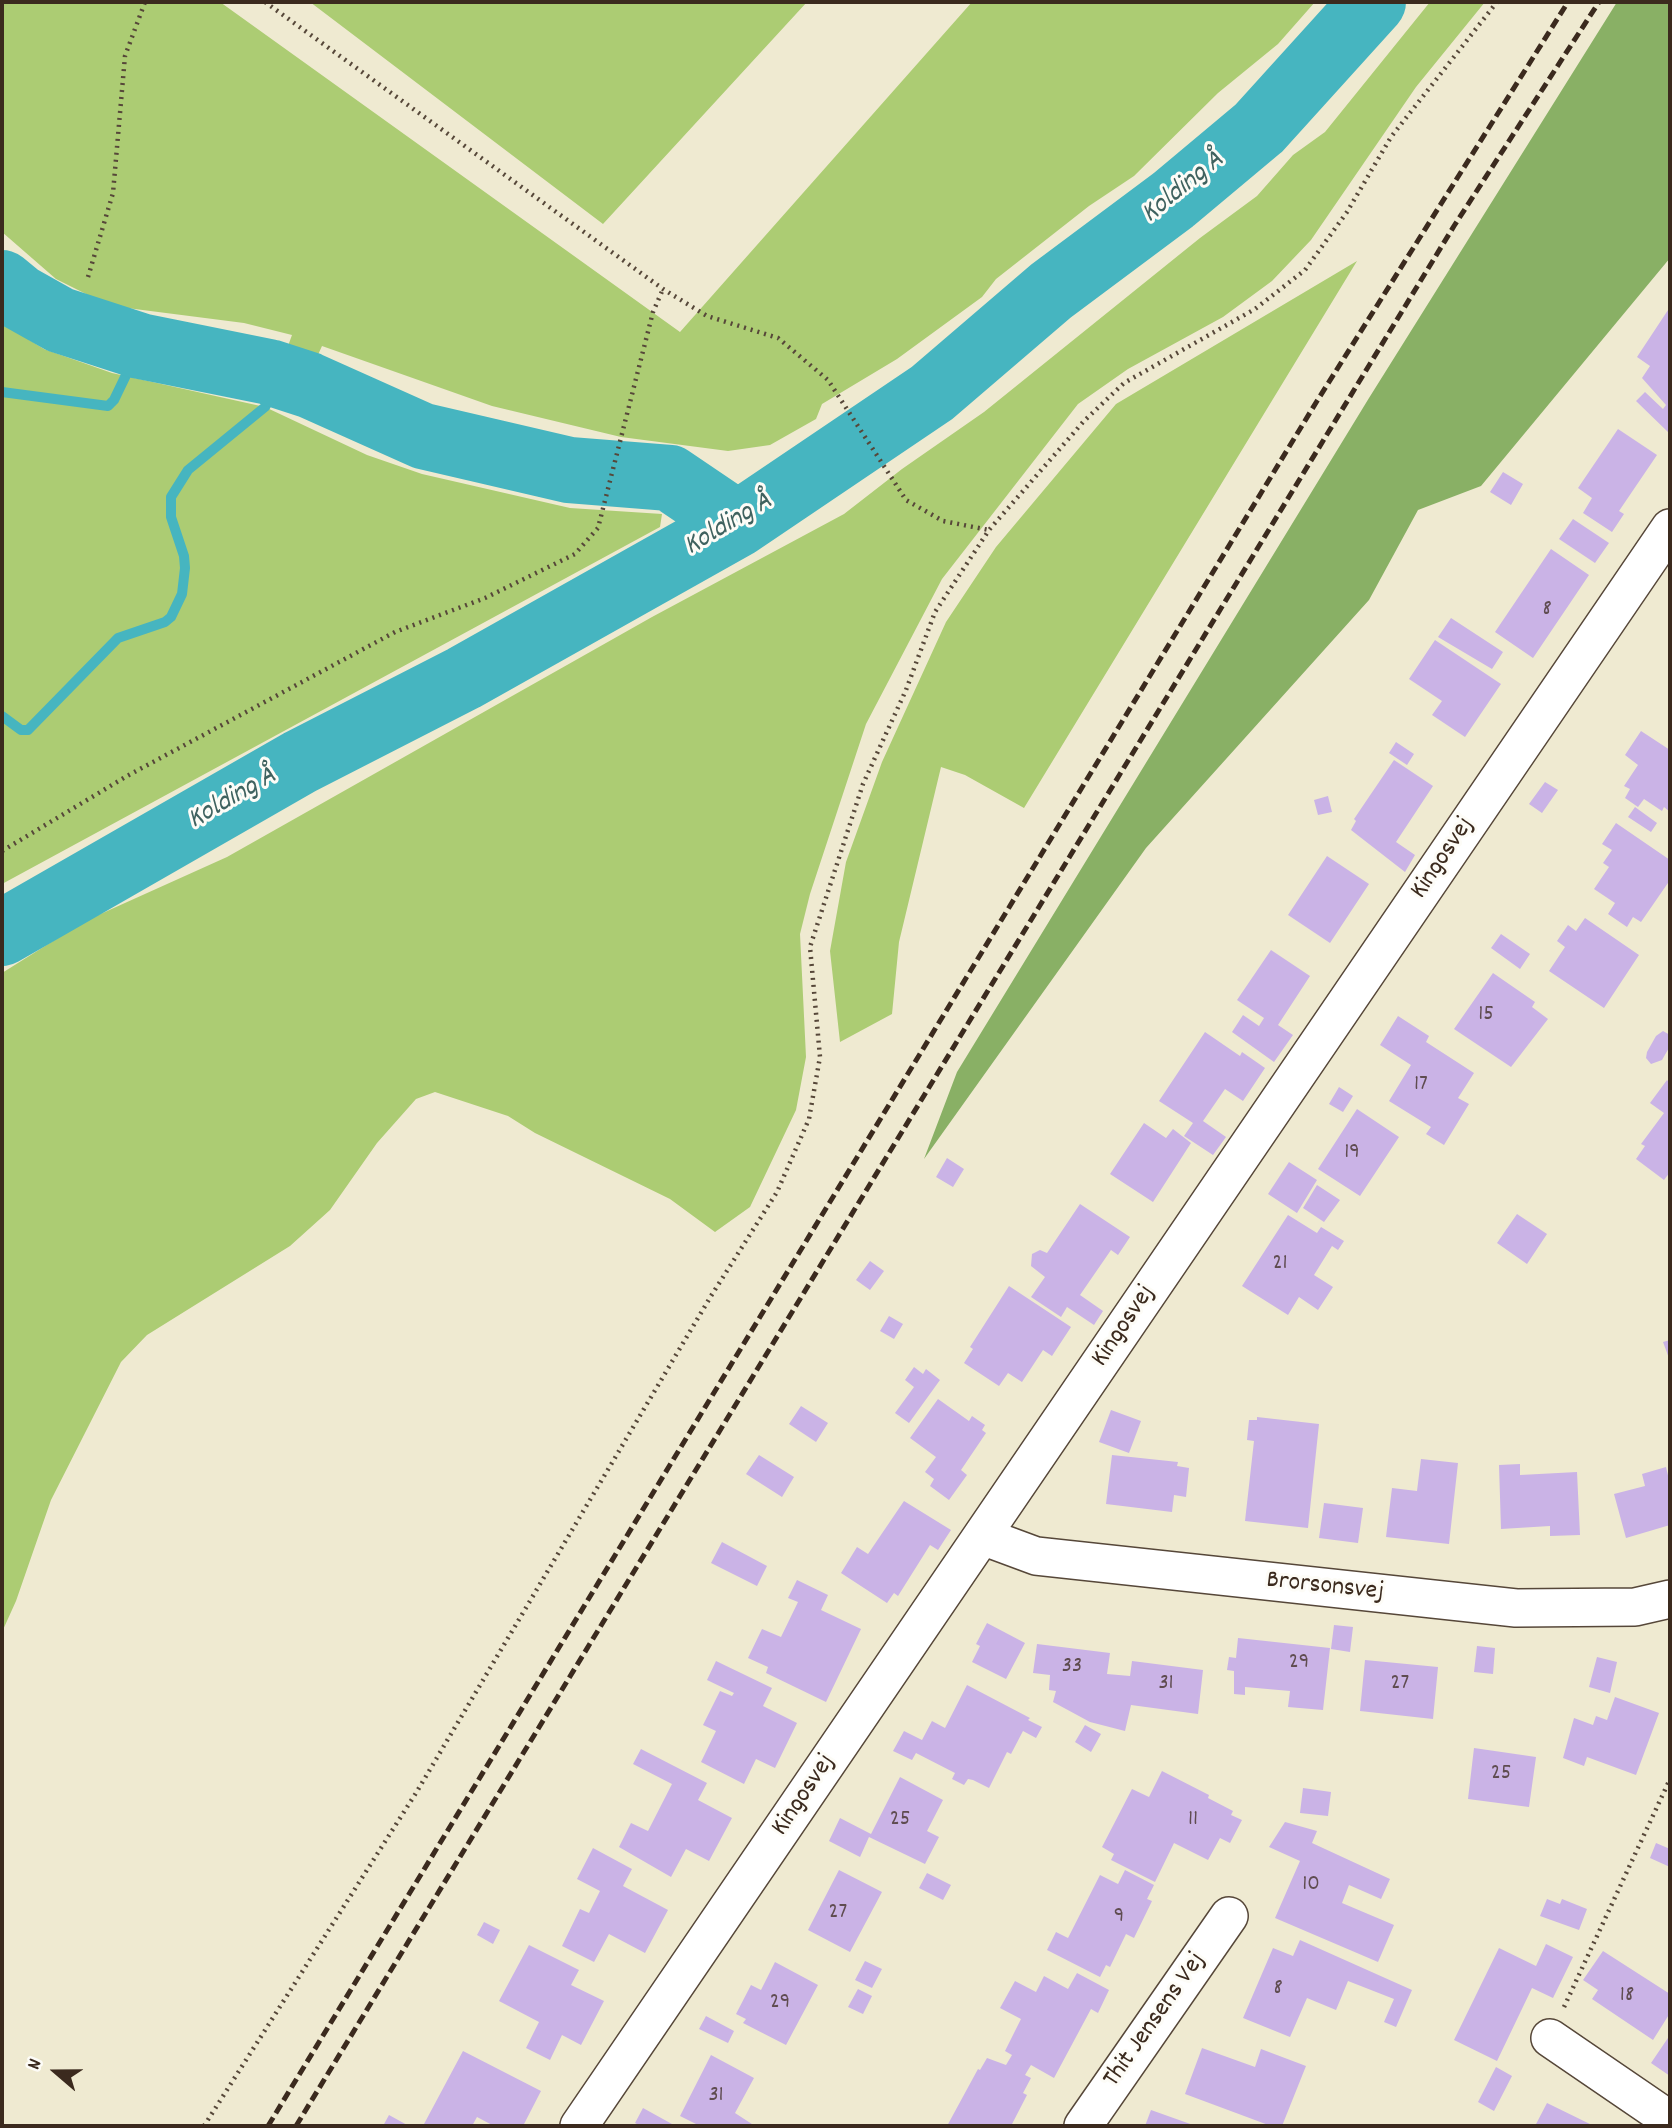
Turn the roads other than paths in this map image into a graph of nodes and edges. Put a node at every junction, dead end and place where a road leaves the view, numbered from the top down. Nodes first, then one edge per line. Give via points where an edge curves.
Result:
1 (1670, 528) edge
2 (982, 1536) junction
3 (1670, 1599) edge
4 (1229, 1916) dead end
5 (1550, 2038) road end
6 (1670, 2120) edge
7 (579, 2126) edge
8 (1083, 2126) edge

1 - 2 street, Kingosvej
2 - 3 street, Brorsonsvej via 1036,1556 1516,1608 1635,1607
2 - 7 street, Kingosvej
4 - 8 street, Thit Jensens Vej
5 - 6 street

